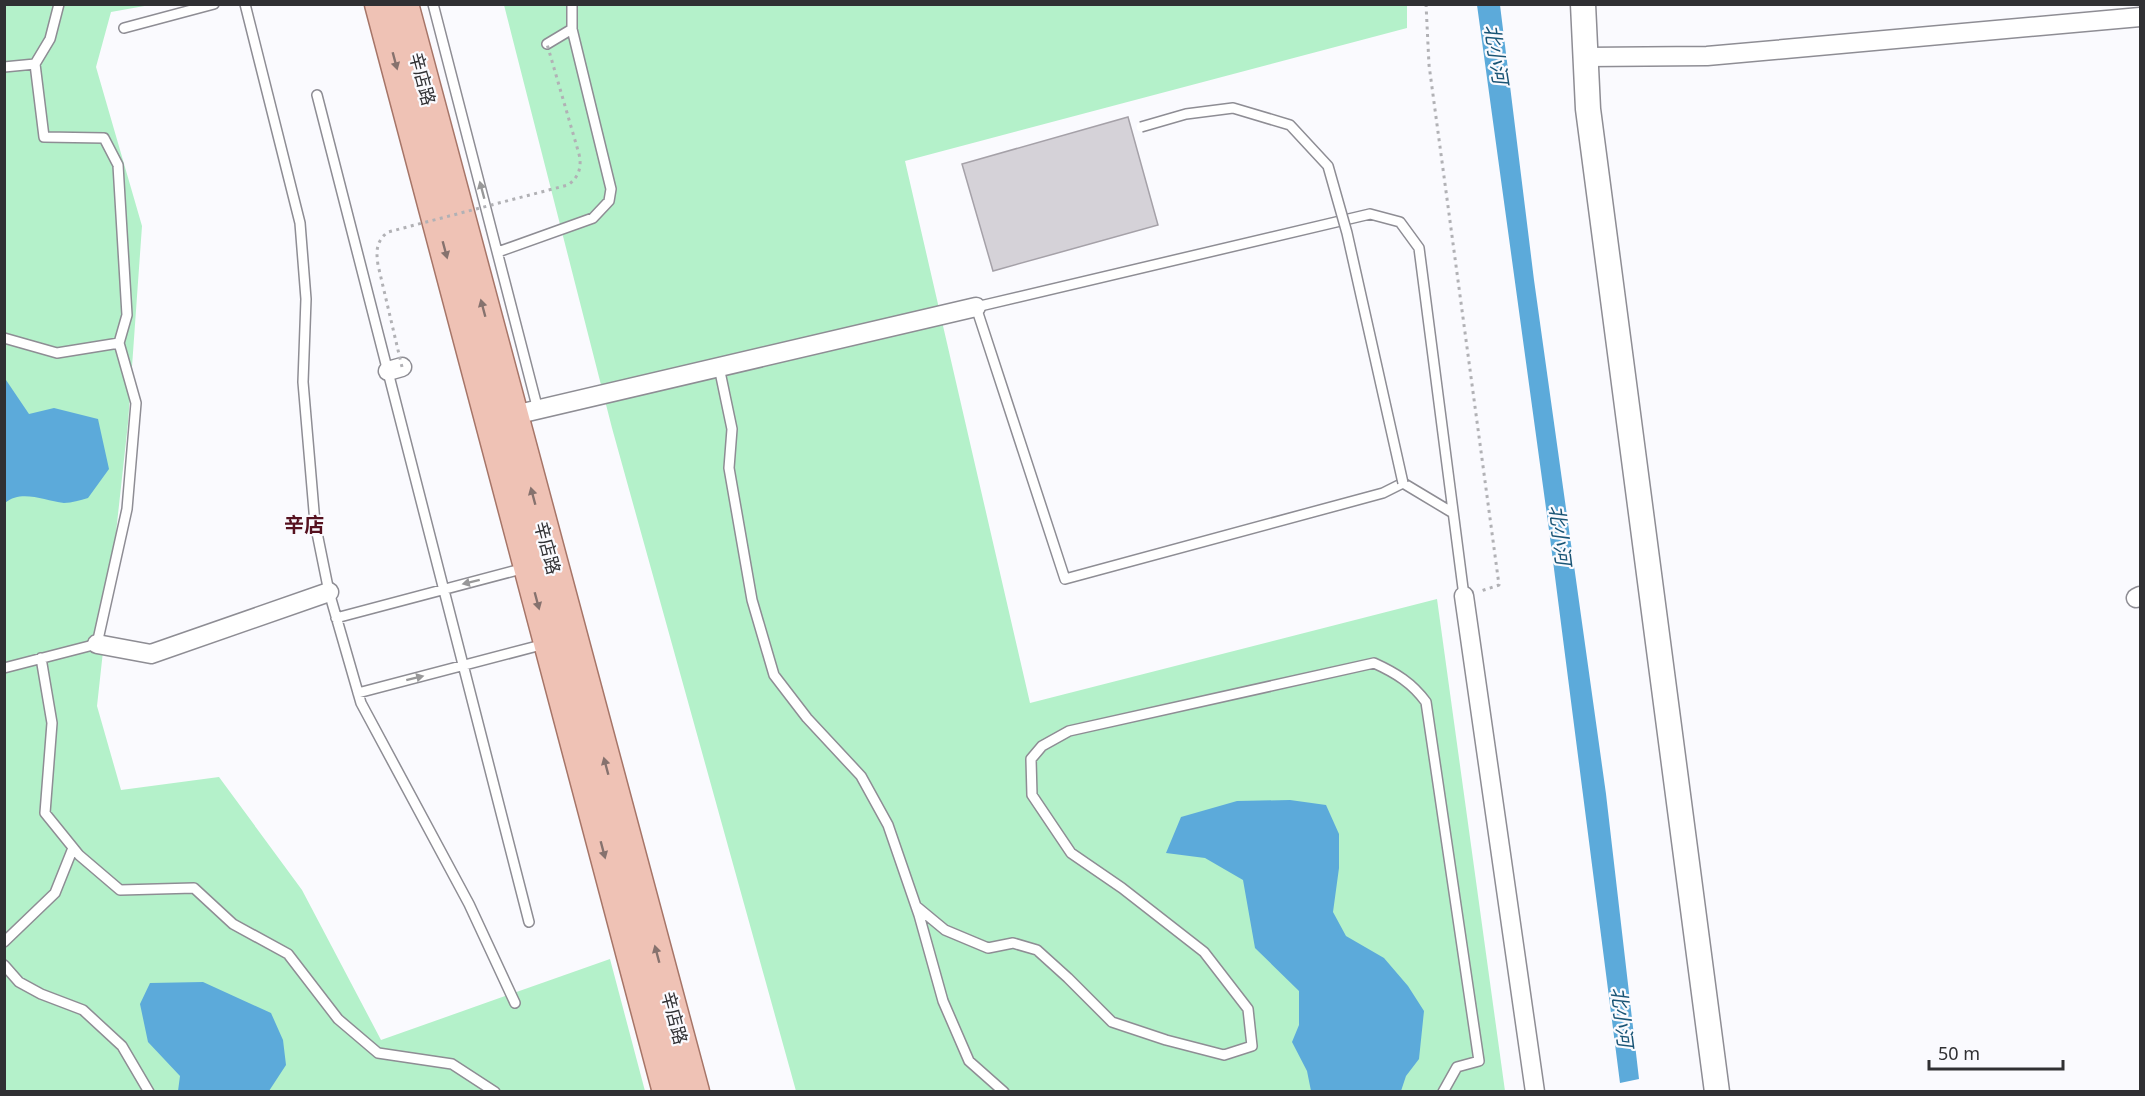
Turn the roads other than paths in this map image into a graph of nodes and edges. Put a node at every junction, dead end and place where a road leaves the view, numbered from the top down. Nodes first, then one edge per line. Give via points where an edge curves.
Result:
1 (58, 4) edge
2 (214, 4) edge
3 (245, 4) edge
4 (380, 4) edge
5 (403, 4) edge
6 (434, 4) edge
7 (572, 4) edge
8 (1583, 4) edge
9 (2140, 17) edge
10 (124, 28) dead end
11 (572, 29) junction
12 (548, 44) road end
13 (1585, 57) junction
14 (35, 64) junction
15 (4, 67) edge
16 (317, 95) dead end
17 (1141, 127) dead end
18 (498, 252) junction
19 (976, 307) junction
20 (4, 339) edge
21 (118, 343) junction
22 (719, 367) junction
23 (513, 416) junction
24 (1403, 483) junction
25 (1453, 513) junction
26 (528, 567) junction
27 (444, 589) junction
28 (329, 592) junction
29 (1464, 596) joint
30 (336, 618) junction
31 (548, 643) junction
32 (97, 644) junction
33 (41, 658) junction
34 (464, 666) junction
35 (4, 668) edge
36 (358, 693) junction
37 (73, 848) junction
38 (916, 906) junction
39 (529, 922) dead end
40 (4, 942) edge
41 (4, 965) edge
42 (515, 1003) dead end
43 (149, 1092) edge
44 (495, 1092) edge
45 (668, 1092) edge
46 (694, 1092) edge
47 (1004, 1092) edge
48 (1443, 1092) edge
49 (1535, 1092) edge
50 (1718, 1092) edge

1 - 14 lane via 50,39
2 - 10 lane
3 - 28 lane via 300,223 306,299 303,382 315,523
4 -> 23 main road, 辛店路
23 -> 5 main road, 辛店路
18 -> 6 lane
7 - 11 lane
8 - 13 street
9 - 13 street via 1719,55
11 - 12 lane
11 - 18 lane via 611,189 609,201 593,218
13 - 50 street via 1589,121
14 - 15 lane
14 - 21 lane via 44,137 104,138 118,165 127,315
16 - 27 lane via 395,369
17 - 24 lane, bridge via 1186,114 1233,108 1290,125 1328,166 1347,233
18 - 23 lane
19 - 22 street
19 - 24 lane via 1065,579 1383,493
19 - 25 lane via 1370,214 1400,222 1419,248
20 - 21 lane via 57,353
21 - 32 lane via 136,403 127,508
22 - 23 street
22 - 38 lane via 732,429 732,490 752,600 774,675 807,718 861,776 888,825
23 - 26 main road, 辛店路
46 -> 23 main road, 辛店路
24 - 25 lane
25 - 29 lane
26 -> 27 lane
26 -> 31 main road, 辛店路
27 - 30 lane
27 - 34 lane
28 - 30 lane
28 - 32 street via 151,654
29 - 49 street
30 - 36 lane
31 - 34 lane
31 -> 45 main road, 辛店路
32 - 33 lane
33 - 35 lane
33 - 37 lane via 52,723 45,813
36 -> 34 lane
34 - 39 lane
36 - 42 lane via 469,904
37 - 40 lane via 55,893
37 - 44 lane via 120,890 194,888 232,924 288,954 338,1019 378,1053 452,1064
38 - 47 lane via 943,1001 969,1061
38 - 48 lane via 945,930 988,948 1013,943 1037,950 1112,1022 1224,1055 1252,1046 1248,1009 1204,952 1071,853 1032,795 1031,759 1042,746 1069,731 1374,663 1399,675 1426,702 1479,1060 1457,1067
41 - 43 lane via 19,982 83,1010 122,1046

